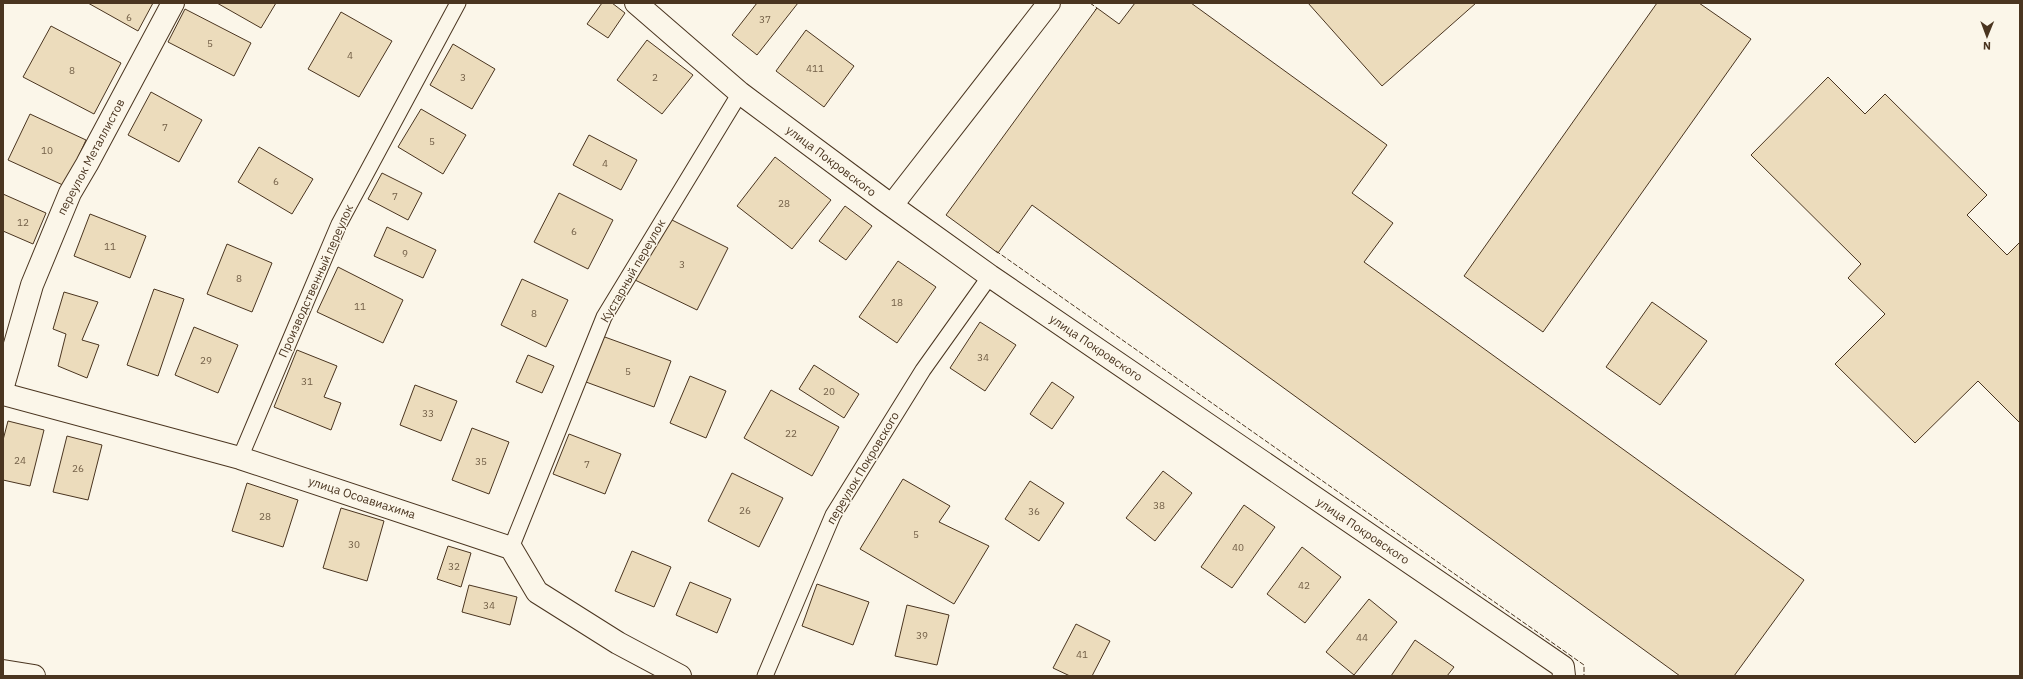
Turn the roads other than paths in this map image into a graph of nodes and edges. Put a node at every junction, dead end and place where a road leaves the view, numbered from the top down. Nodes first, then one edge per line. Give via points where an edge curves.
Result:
1 (173, 3) edge
2 (458, 3) edge
3 (636, 3) edge
4 (1049, 3) edge
5 (740, 93) junction
6 (892, 205) junction
7 (990, 276) junction
8 (3, 386) edge
9 (3, 394) edge
10 (240, 458) junction
11 (512, 548) junction
12 (3, 671) edge
13 (34, 676) edge
14 (680, 676) edge
15 (765, 676) edge
16 (1564, 676) edge

1 - 8 street, переулок Металлистов via 70,193 32,285
2 - 10 lane, Производственный переулок via 339,224
3 - 5 street, улица Покровского
4 - 6 street
5 - 6 street, улица Покровского
5 - 11 lane, Кустарный переулок via 604,317
6 - 7 street, улица Покровского
7 - 15 lane, переулок Покровского via 923,370 833,516
7 - 16 street, улица Покровского via 1563,667
9 - 10 street, улица Осоавиахима
10 - 11 street, улица Осоавиахима
11 - 14 street via 538,592 618,643
12 - 13 street

